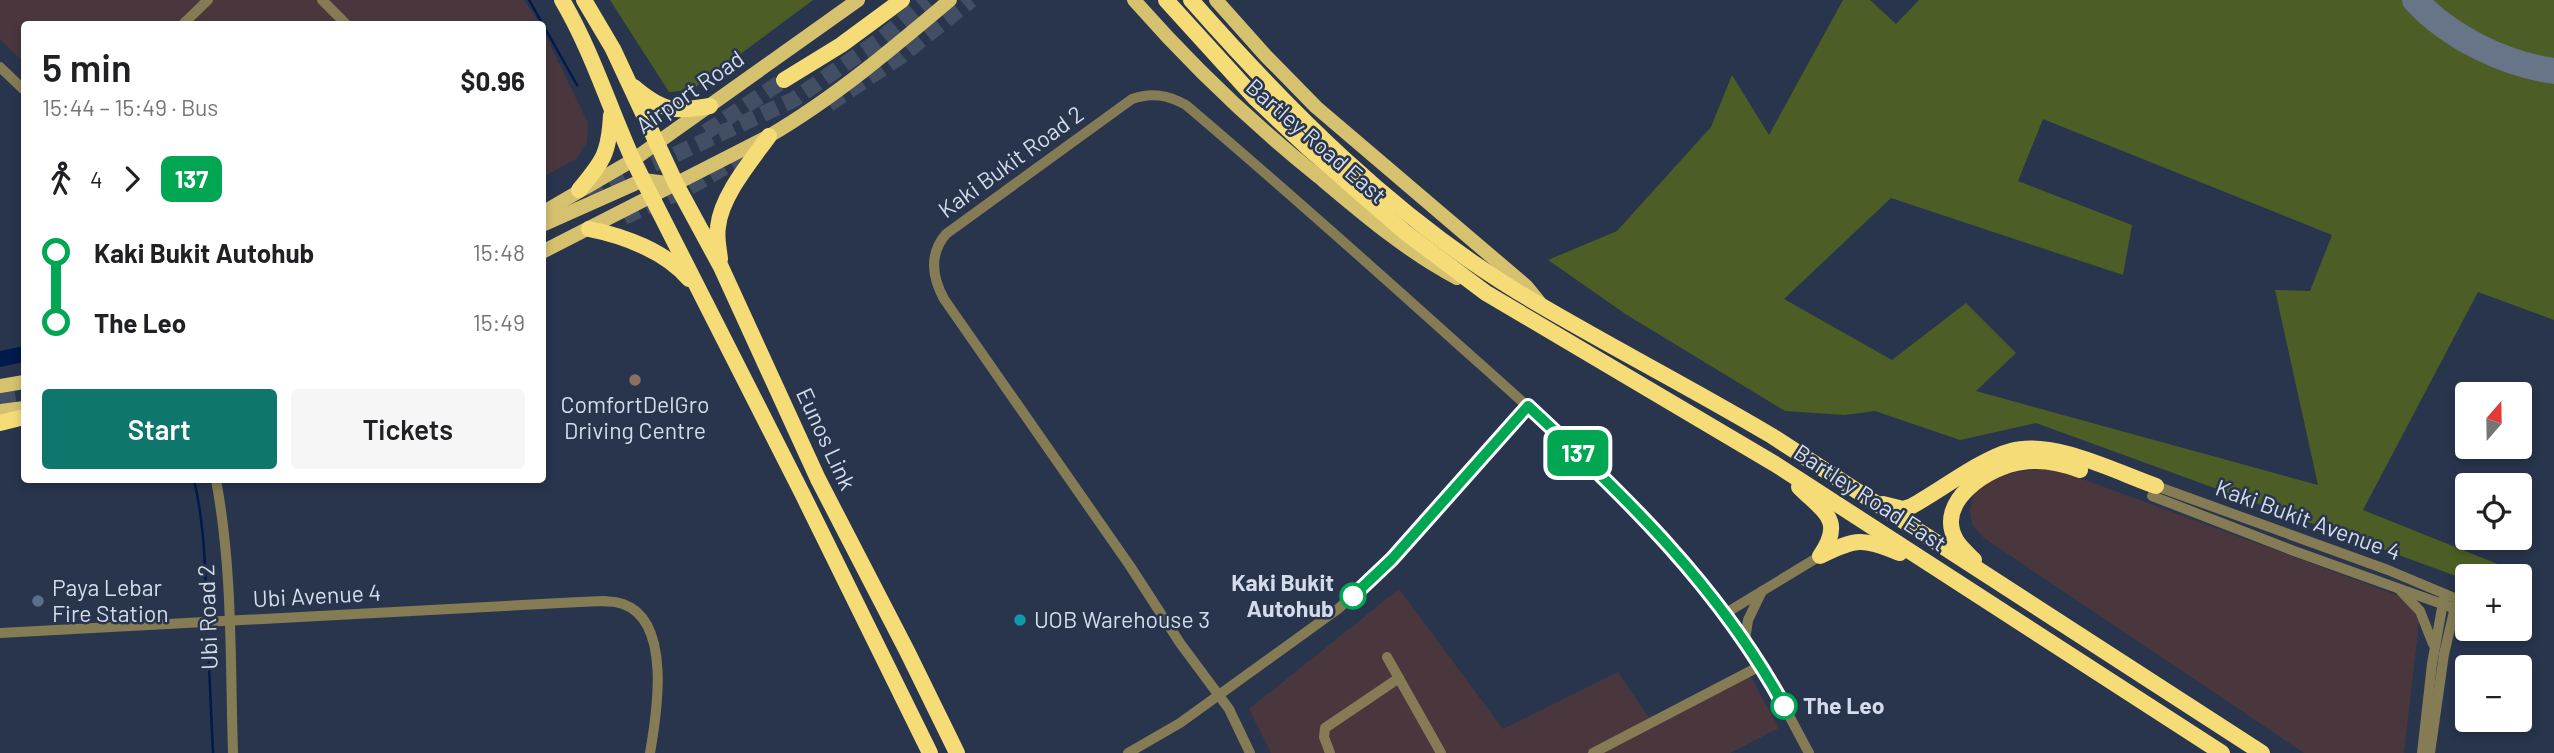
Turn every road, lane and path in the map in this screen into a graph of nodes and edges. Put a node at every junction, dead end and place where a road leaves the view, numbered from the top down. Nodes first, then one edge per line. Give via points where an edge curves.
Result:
1 (208, 0) edge
2 (321, 0) edge
3 (562, 0) edge
4 (584, 0) edge
5 (858, 0) edge
6 (902, 0) edge
7 (950, 0) edge
8 (1135, 0) edge
9 (1166, 0) edge
10 (1191, 0) edge
11 (1216, 0) edge
12 (186, 21) edge
13 (343, 21) edge
14 (0, 67) edge
15 (784, 80) tunnel mouth
16 (630, 83) junction
17 (21, 87) edge
18 (710, 106) junction
19 (611, 112) junction
20 (769, 136) junction
21 (658, 143) junction
22 (633, 160) junction
23 (1349, 175) junction
24 (643, 180) junction
25 (676, 184) junction
26 (579, 190) junction
27 (652, 197) junction
28 (546, 211) edge
29 (546, 223) edge
30 (589, 229) junction
31 (546, 250) edge
32 (721, 267) junction
33 (1486, 293) junction
34 (701, 295) junction
35 (1540, 303) junction
36 (21, 382) edge
37 (0, 386) edge
38 (1528, 406) junction
39 (21, 408) edge
40 (0, 411) edge
41 (21, 418) edge
42 (0, 423) edge
43 (1775, 464) junction
44 (217, 483) edge
45 (2154, 491) junction
46 (1871, 500) junction
47 (1820, 556) junction
48 (1926, 562) junction
49 (1992, 579) junction
50 (2398, 588) junction
51 (1762, 592) junction
52 (2443, 599) junction
53 (1726, 613) junction
54 (230, 622) junction
55 (0, 633) edge
56 (1745, 640) junction
57 (2434, 646) junction
58 (1387, 657) dead end
59 (1762, 665) junction
60 (1399, 678) junction
61 (1219, 696) junction
62 (2258, 751) edge
63 (233, 753) edge
64 (650, 753) edge
65 (930, 753) edge
66 (957, 753) edge
67 (1128, 753) edge
68 (1250, 753) edge
69 (1330, 753) edge
70 (1441, 753) edge
71 (1593, 753) edge
72 (1809, 753) edge
73 (2222, 753) edge
74 (2422, 753) edge
75 (2430, 753) edge

1 - 12 street
2 - 13 street
3 - 19 highway, Eunos Link via 594,64
4 - 16 highway, Eunos Link
5 - 18 main road, Airport Road
6 - 15 highway
7 - 20 main road via 888,53
8 - 33 main road, Bartley Road East via 1285,150 1398,241
9 - 23 highway via 1256,99
10 - 23 highway
11 - 35 main road, Bartley Road East via 1316,107 1526,286
14 - 17 street
16 - 18 highway via 666,108 681,111
16 - 21 highway, Eunos Link
18 - 21 main road, Airport Road
19 - 22 highway, Eunos Link
19 - 26 highway via 610,143
20 - 25 main road
20 - 32 highway via 727,199 718,226
21 - 22 main road, Airport Road
21 - 25 highway, Eunos Link
22 - 24 highway, Eunos Link
22 - 26 main road, Airport Road
23 - 33 highway, Bartley Road East via 1406,233
23 - 35 highway, Bartley Road East
24 - 25 main road
24 - 27 highway, Eunos Link
24 - 29 main road
25 - 27 main road
25 - 32 highway, Eunos Link
26 - 28 main road, Airport Road
27 - 30 main road
27 - 34 highway, Eunos Link
30 - 31 main road
30 - 34 highway via 670,261
32 - 66 highway, Eunos Link via 818,479
33 - 43 highway, Bartley Road East
34 - 65 highway, Eunos Link
35 - 46 highway, Bartley Road East via 1698,392
36 - 37 main road
38 - 53 street, Kaki Bukit Road 2 via 1623,495
38 - 61 street via 1382,569 1324,620
38 - 61 street, Kaki Bukit Road 2 via 1186,105 1163,95 1132,99 946,234 934,256 934,278 944,299
39 - 40 main road
41 - 42 highway
43 - 47 highway via 1832,524 1831,539
43 - 48 highway, Bartley Road East
44 - 54 street, Ubi Road 2
45 - 46 highway via 2067,454 2041,448 2012,450 1903,509
45 - 49 highway via 2065,464 2024,461 1998,468 1965,491 1952,513 1956,541
45 - 50 street, Kaki Bukit Avenue 4
45 - 52 street, Kaki Bukit Avenue 4 via 2388,570
46 - 49 highway, Bartley Road East
47 - 48 highway via 1848,543 1867,541
47 - 51 street
48 - 73 highway, Bartley Road East
49 - 62 highway, Bartley Road East
50 - 52 street, Kaki Bukit Avenue 4
50 - 57 street, Kaki Bukit Avenue 4 via 2420,611
51 - 53 street
51 - 56 street via 1748,620
52 - 57 street, Kaki Bukit Avenue 4
52 - 75 street via 2457,599
53 - 56 street, Kaki Bukit Road 2
54 - 55 street, Ubi Avenue 4
54 - 63 street, Ubi Road 2
54 - 64 street, Ubi Avenue 4 via 620,603 642,617 654,639 657,705
56 - 59 street, Kaki Bukit Road 2
57 - 74 street, Kaki Bukit Avenue 4
58 - 60 street
59 - 71 street
59 - 72 street, Kaki Bukit Road 2
60 - 69 street via 1325,728
60 - 70 street
61 - 67 street
61 - 68 street, Kaki Bukit Road 2

